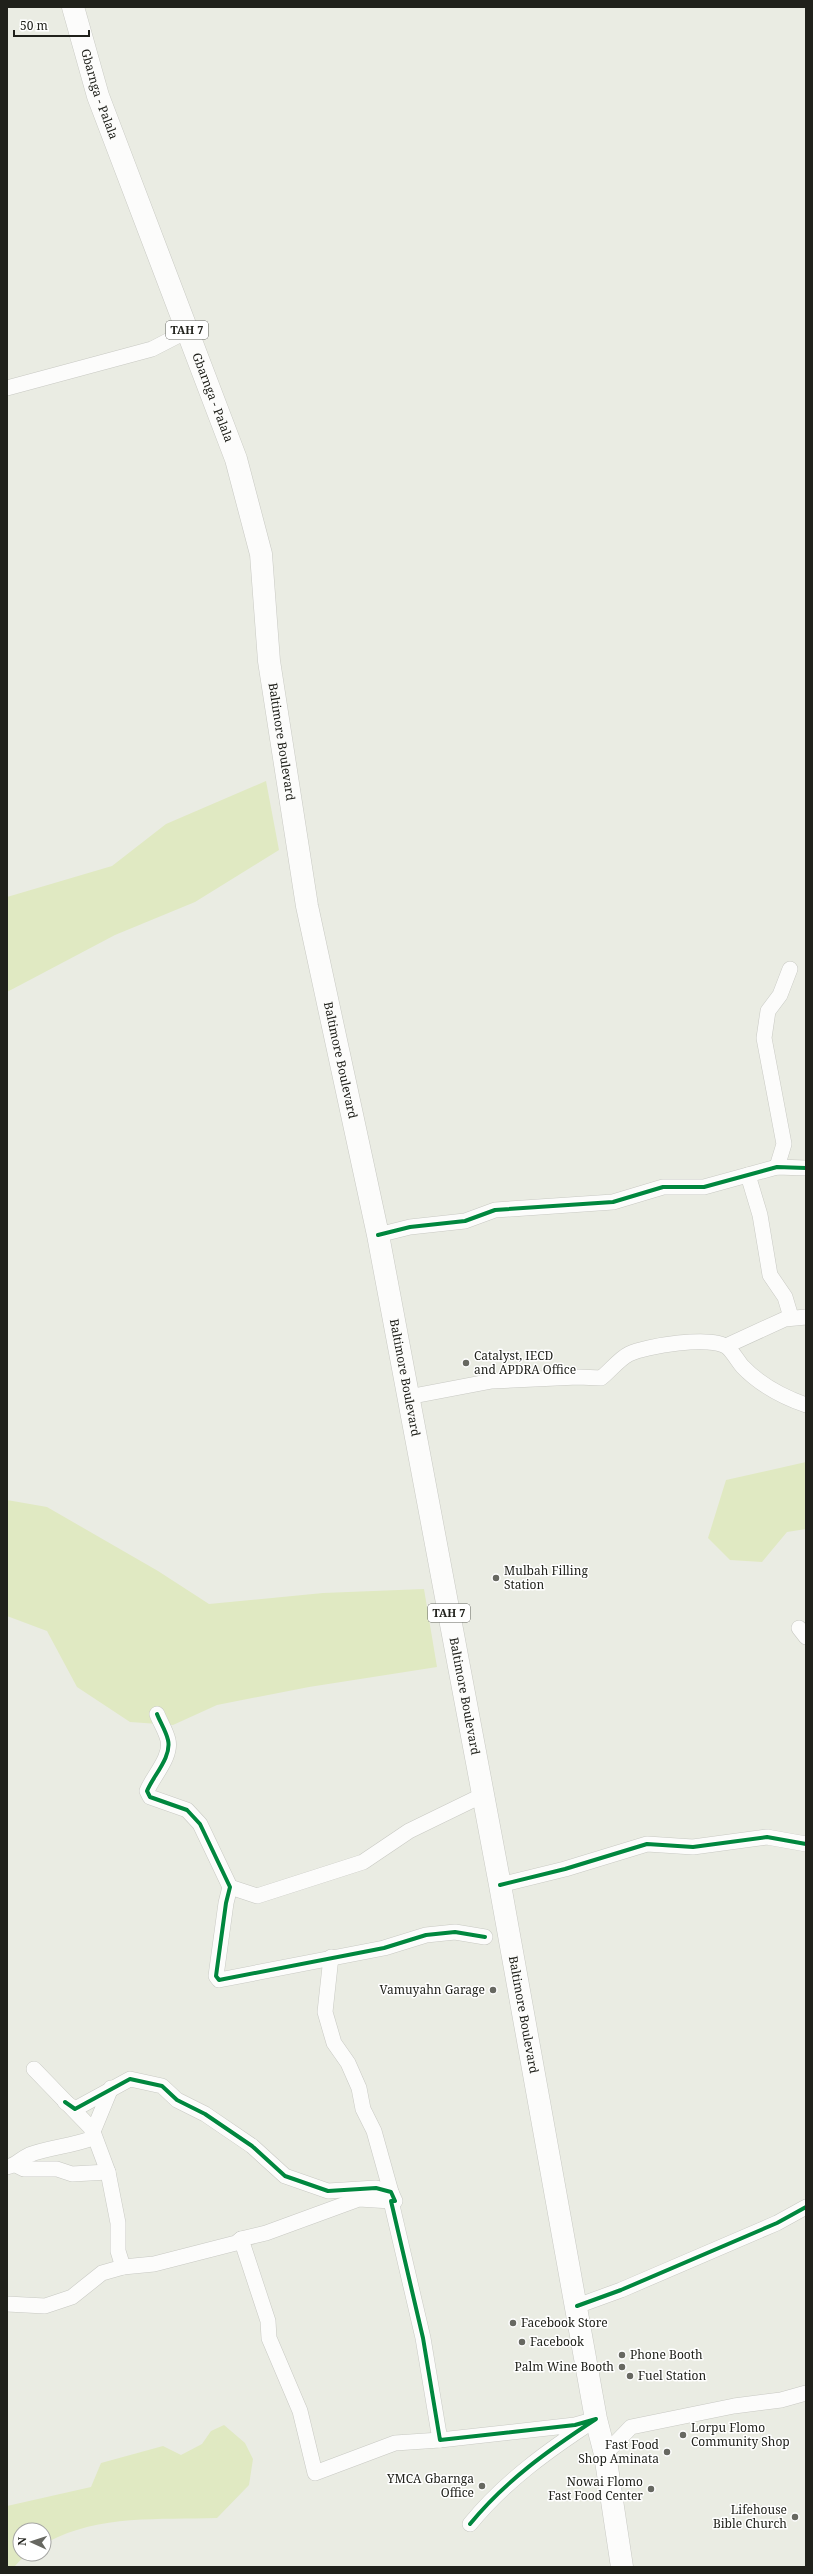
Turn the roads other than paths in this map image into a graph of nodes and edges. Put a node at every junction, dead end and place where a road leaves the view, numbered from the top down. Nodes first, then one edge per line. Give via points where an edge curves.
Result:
1 (72, 7) edge
2 (187, 331) junction
3 (7, 388) edge
4 (268, 661) joint
5 (790, 968) dead end
6 (776, 1167) junction
7 (806, 1168) edge
8 (748, 1175) junction
9 (378, 1236) junction
10 (791, 1317) junction
11 (806, 1317) edge
12 (726, 1346) junction
13 (408, 1397) junction
14 (806, 1405) edge
15 (157, 1714) dead end
16 (483, 1795) junction
17 (806, 1844) edge
18 (500, 1885) junction
19 (230, 1887) junction
20 (485, 1937) dead end
21 (331, 1957) junction
22 (34, 2069) dead end
23 (111, 2088) junction
24 (65, 2102) junction
25 (92, 2128) junction
26 (11, 2166) edge
27 (108, 2172) junction
28 (391, 2196) junction
29 (806, 2207) edge
30 (241, 2239) junction
31 (123, 2267) junction
32 (7, 2304) edge
33 (577, 2306) junction
34 (806, 2393) edge
35 (596, 2419) junction
36 (440, 2440) junction
37 (605, 2454) junction
38 (470, 2524) dead end
39 (622, 2567) edge

1 - 2 highway, Gbarnga - Palala / TAH 7 via 98,96
2 - 3 street via 152,349
2 - 4 highway, Gbarnga - Palala / TAH 7 via 236,460 261,554
4 - 9 highway, Baltimore Boulevard / TAH 7 via 307,906
5 - 6 street via 780,995 768,1011 764,1038 784,1144
6 - 7 street
6 - 8 street
8 - 9 street via 704,1187 663,1187 613,1202 495,1210 465,1221 410,1227
8 - 10 street via 760,1215 770,1275 785,1297
9 - 13 highway, Baltimore Boulevard / TAH 7
10 - 11 street
10 - 12 street
12 - 13 street via 708,1342 646,1348 628,1355 601,1378 492,1381
12 - 14 street via 742,1366 760,1381 784,1397
13 - 16 highway, Baltimore Boulevard / TAH 7
15 - 19 street via 168,1740 168,1754 146,1791 150,1797 187,1810 200,1824
16 - 18 highway, Baltimore Boulevard / TAH 7
16 - 19 street via 409,1831 363,1862 257,1896
17 - 18 street via 767,1837 693,1847 647,1844
18 - 33 highway, Baltimore Boulevard / TAH 7
19 - 21 street via 216,1976 219,1980
20 - 21 street via 455,1932 426,1934 384,1948
21 - 28 street via 325,2012 334,2043 348,2063 359,2088 363,2109 374,2131
22 - 24 street
23 - 24 street via 75,2109
23 - 25 street
23 - 28 street via 130,2079 162,2086 177,2100 205,2114 252,2146 285,2176 328,2191 376,2188
24 - 25 street
25 - 26 street via 90,2139 29,2155
25 - 27 street
26 - 27 street via 24,2170 57,2168 72,2174
27 - 31 street via 118,2223 118,2251
28 - 30 street via 359,2199 272,2231
28 - 36 street via 423,2338
29 - 33 street via 765,2229
30 - 31 street via 236,2243 154,2264
30 - 36 street via 268,2321 269,2338 306,2430 315,2473 395,2443
31 - 32 street via 102,2273 65,2300 45,2306
33 - 35 highway, Baltimore Boulevard / TAH 7
34 - 37 street via 781,2400 734,2406 631,2427
35 - 36 street via 575,2425
35 - 37 highway, Baltimore Boulevard / TAH 7
35 - 38 street via 537,2458 491,2499
37 - 39 highway, Baltimore Boulevard / TAH 7

